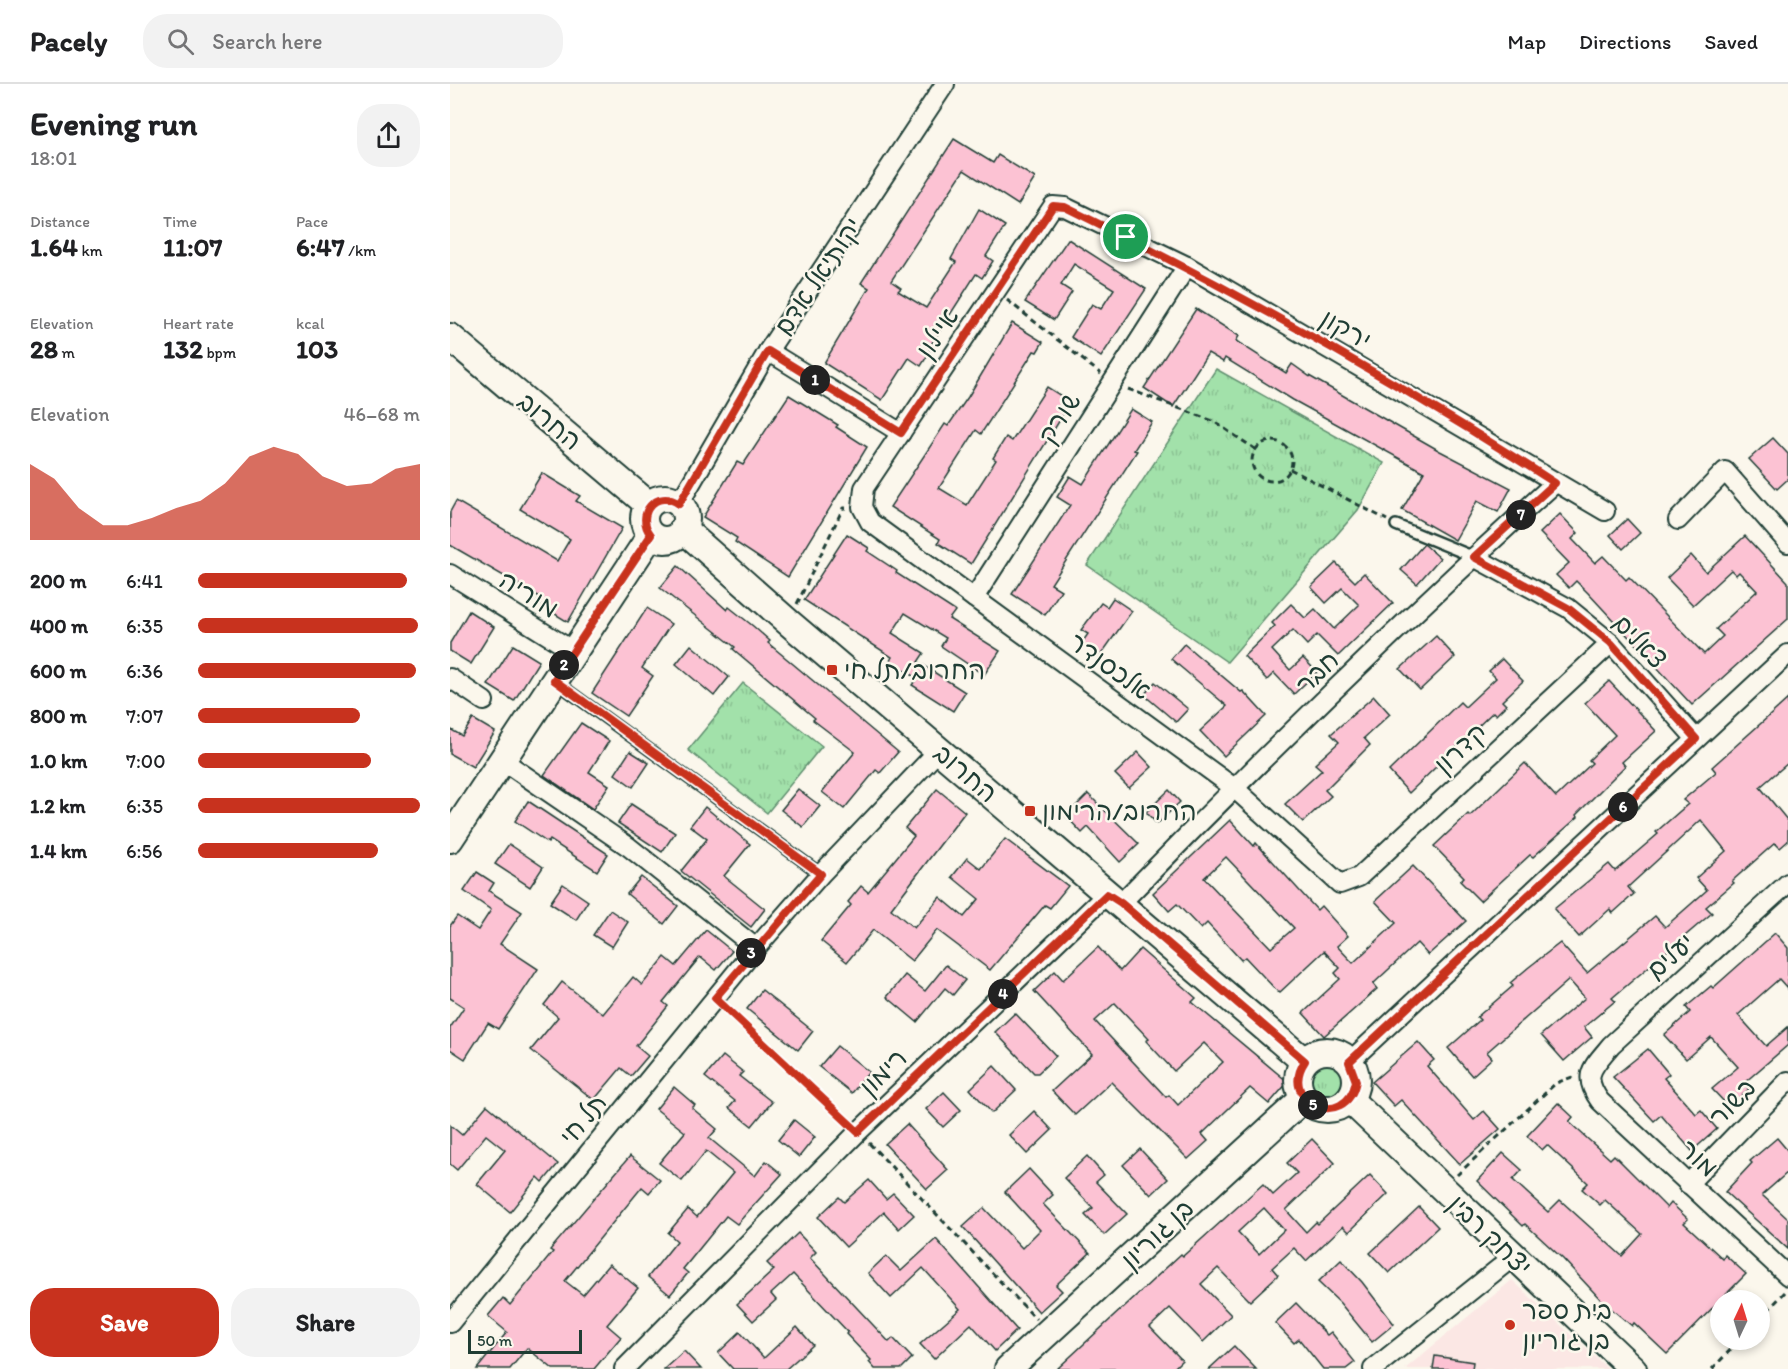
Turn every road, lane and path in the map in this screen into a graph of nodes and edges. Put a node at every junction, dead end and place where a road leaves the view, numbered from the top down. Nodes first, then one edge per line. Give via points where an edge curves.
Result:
1 (945, 84) edge
2 (1053, 206) joint
3 (1186, 266) junction
4 (450, 337) edge
5 (768, 351) junction
6 (901, 433) junction
7 (1290, 469) junction
8 (1555, 483) junction
9 (679, 504) junction
10 (649, 505) junction
11 (862, 507) junction
12 (1605, 511) dead end
13 (1678, 520) dead end
14 (1396, 525) joint
15 (683, 529) junction
16 (651, 535) junction
17 (1788, 543) edge
18 (1474, 557) junction
19 (452, 581) edge
20 (974, 598) junction
21 (788, 622) junction
22 (1611, 643) junction
23 (573, 651) junction
24 (1788, 654) edge
25 (450, 678) edge
26 (554, 680) junction
27 (484, 701) dead end
28 (1696, 739) junction
29 (939, 750) junction
30 (502, 760) junction
31 (1233, 787) junction
32 (450, 839) edge
33 (821, 874) junction
34 (1788, 883) edge
35 (1340, 884) joint
36 (1114, 899) junction
37 (756, 948) junction
38 (715, 998) junction
39 (1305, 1061) junction
40 (1349, 1062) junction
41 (1590, 1071) junction
42 (1788, 1081) edge
43 (1304, 1098) junction
44 (1349, 1099) junction
45 (858, 1132) junction
46 (1688, 1184) junction
47 (1442, 1188) junction
48 (1513, 1257) junction
49 (1788, 1276) edge
50 (1788, 1290) edge
51 (1770, 1309) edge
52 (450, 1323) edge
53 (1049, 1333) junction
54 (1730, 1350) edge
55 (624, 1369) edge
56 (1008, 1369) edge
57 (1373, 1369) edge
58 (1633, 1369) edge
59 (1712, 1369) edge

1 - 5 street, יקותיאל אדם
2 - 3 street, ירקון via 1065,207
2 - 6 street, איילון
3 - 8 street, ירקון
3 - 20 street, שורק
4 - 10 street, החרוב
5 - 6 street
5 - 9 street, יקותיאל אדם
6 - 11 street, איילון via 864,488
7 - 7 path via 1290,452 1280,443 1261,444 1252,455 1252,468 1264,480 1279,480
7 - 14 path
8 - 12 street, ירקון
8 - 18 street, חבר
9 - 10 street via 664,498
9 - 15 street via 685,513
10 - 16 street via 644,520
11 - 20 street, אלכסנדר via 870,522
11 - 21 path via 843,508
13 - 17 street via 1725,471
14 - 18 lane
15 - 16 street via 666,540
15 - 21 street, החרוב
16 - 23 street
18 - 22 street, צאלים via 1568,608
18 - 31 street, חבר
19 - 23 street, מוריה
20 - 31 street, אלכסנדר
21 - 29 street, החרוב
22 - 28 street, צאלים
22 - 35 street, קדרון via 1359,877
23 - 26 street
24 - 28 street
25 - 27 street
26 - 30 street
26 - 33 lane
28 - 40 street
29 - 33 street, תל חי
29 - 36 street, החרוב
30 - 32 street
30 - 37 street via 629,847
31 - 35 street, אלכסנדר
31 - 36 street, חבר
33 - 37 street, תל חי
34 - 41 street, יעלים via 1611,1045
36 - 39 street, החרוב
36 - 45 street, רימון
37 - 38 street, תל חי
38 - 45 path
38 - 52 street, תל חי
39 - 40 street via 1322,1051 1342,1055
39 - 43 street via 1298,1083
40 - 44 street via 1356,1081
41 - 46 street, מור via 1589,1087 1600,1101
41 - 47 path via 1556,1083
42 - 46 street, בשור
43 - 44 street via 1321,1108 1341,1105
43 - 53 street, בן גוריון
44 - 47 street, יצחק רבין
45 - 53 path
45 - 55 street, רימון
46 - 49 street, מור
47 - 48 street, יצחק רבין
48 - 57 street
48 - 58 street, יצחק רבין
50 - 51 path
53 - 56 street, בן גוריון
54 - 59 path

